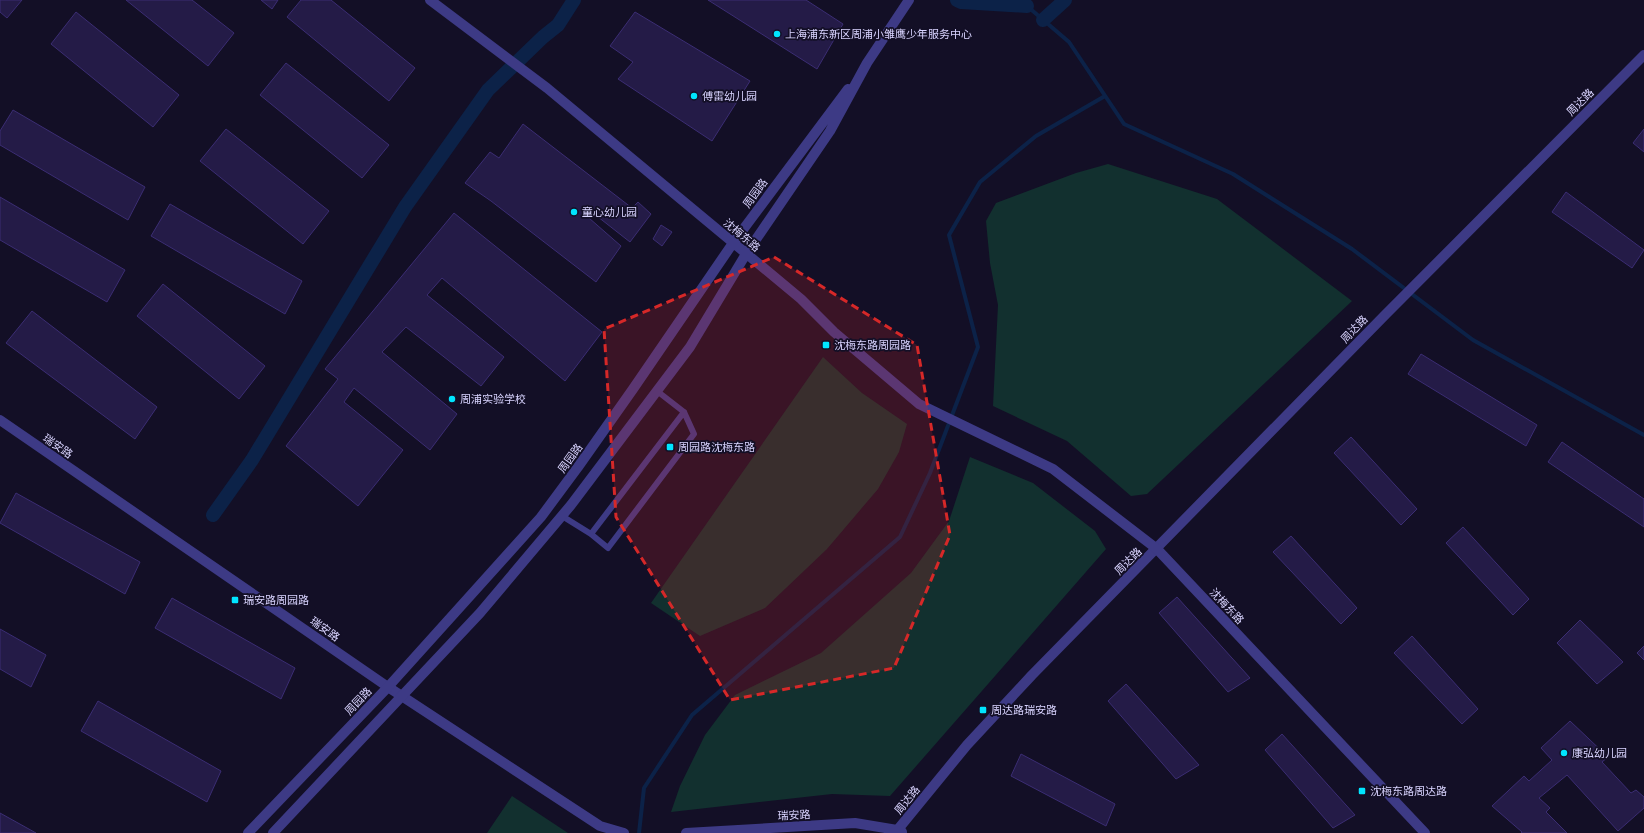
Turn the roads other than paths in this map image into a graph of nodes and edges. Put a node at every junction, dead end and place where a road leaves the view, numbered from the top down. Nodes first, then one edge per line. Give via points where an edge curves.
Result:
1 (430, 0) edge
2 (907, 3) edge
3 (1644, 54) edge
4 (868, 63) junction
5 (733, 244) junction
6 (746, 254) junction
7 (656, 391) junction
8 (684, 412) junction
9 (0, 420) edge
10 (562, 516) junction
11 (591, 534) junction
12 (1157, 549) junction
13 (388, 687) junction
14 (402, 696) junction
15 (899, 832) edge
16 (248, 833) edge
17 (272, 833) edge
18 (624, 833) edge
19 (686, 833) edge
20 (1425, 833) edge

1 - 5 street, 沈梅东路 via 547,88
2 - 4 street, 周园路
3 - 12 street, 周达路
4 - 5 street, 周园路
4 - 6 street, 周园路 via 830,131
5 - 6 street, 沈梅东路
5 - 13 street, 周园路 via 633,390 541,517
6 - 7 street, 周园路 via 690,347
6 - 12 street, 沈梅东路 via 920,404 1053,469
7 - 8 lane
7 - 10 street, 周园路
8 - 11 lane
8 - 11 lane via 694,434 608,548
9 - 13 street, 瑞安路
10 - 11 lane
10 - 14 street, 周园路 via 480,613
12 - 15 street, 周达路 via 992,716
12 - 20 street, 沈梅东路
13 - 14 street, 瑞安路
13 - 16 street, 周园路
14 - 17 street, 周园路
14 - 18 street, 瑞安路 via 600,826
15 - 19 street, 瑞安路 via 855,823

